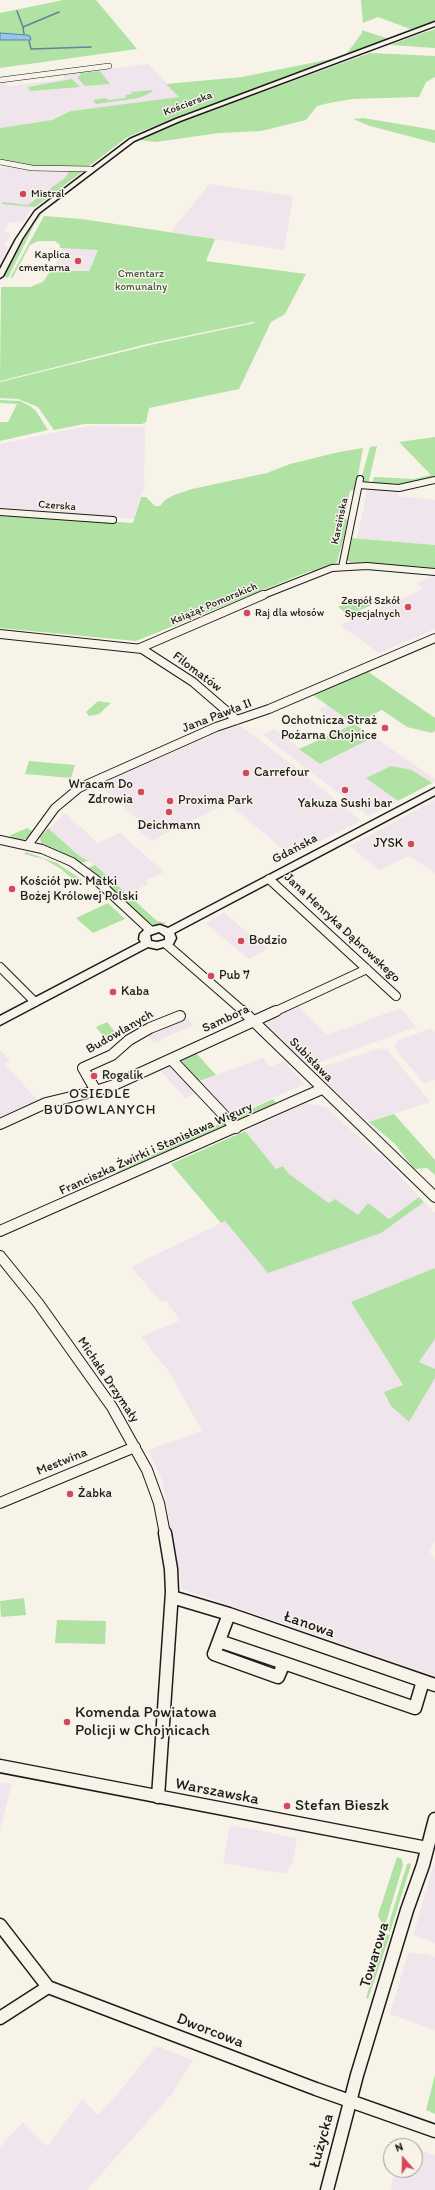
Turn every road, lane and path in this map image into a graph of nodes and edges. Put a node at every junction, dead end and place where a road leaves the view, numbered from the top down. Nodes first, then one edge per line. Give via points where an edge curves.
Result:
1 (435, 24) edge
2 (109, 66) dead end
3 (0, 80) edge
4 (0, 162) edge
5 (91, 169) junction
6 (0, 276) edge
7 (435, 480) edge
8 (0, 512) edge
9 (113, 520) dead end
10 (342, 566) junction
11 (435, 572) edge
12 (0, 634) edge
13 (435, 638) edge
14 (140, 648) junction
15 (237, 720) junction
16 (435, 791) edge
17 (0, 840) edge
18 (28, 845) junction
19 (269, 879) junction
20 (150, 930) junction
21 (168, 932) junction
22 (148, 943) junction
23 (166, 944) junction
24 (0, 967) edge
25 (367, 969) junction
26 (396, 996) dead end
27 (35, 1002) junction
28 (180, 1016) dead end
29 (0, 1021) edge
30 (253, 1021) junction
31 (171, 1059) junction
32 (322, 1089) junction
33 (96, 1091) junction
34 (0, 1124) edge
35 (236, 1128) junction
36 (435, 1197) edge
37 (0, 1231) edge
38 (0, 1256) edge
39 (135, 1447) junction
40 (0, 1502) edge
41 (172, 1597) junction
42 (229, 1614) junction
43 (424, 1681) junction
44 (435, 1685) edge
45 (0, 1766) edge
46 (158, 1797) junction
47 (435, 1820) edge
48 (427, 1848) junction
49 (0, 1925) edge
50 (48, 1987) junction
51 (0, 2018) edge
52 (350, 2101) junction
53 (435, 2131) edge
54 (327, 2190) edge

1 - 5 main road, Kościerska via 152,130
2 - 3 street
4 - 5 street via 32,168
5 - 6 main road, Kościerska via 37,212 19,239
7 - 10 street, Karsińska via 399,488 359,482
8 - 9 street, Czerska
10 - 11 street, Książąt Pomorskich via 376,566
10 - 14 street, Książąt Pomorskich via 321,572
12 - 14 street, Książąt Pomorskich
13 - 15 street, Jana Pawła II via 269,709
14 - 15 street, Filomatów via 193,682
15 - 18 street, Jana Pawła II via 206,731 79,788 55,808
16 - 19 main road, Gdańska
17 - 18 street
18 - 20 street via 53,853 80,868
19 - 21 main road, Gdańska
19 - 25 street, Jana Henryka Dąbrowskego
20 - 21 main road via 160,928
20 - 22 main road via 144,936
21 - 23 main road via 171,938
22 - 23 main road via 157,946
22 - 27 main road
23 - 30 street, Subisława via 219,988
24 - 27 street
25 - 26 street, Jana Henryka Dąbrowskego
25 - 30 street, Sambora
27 - 29 main road
28 - 33 street, Budowlanych via 150,1028 112,1054 83,1068
30 - 31 street, Sambora
30 - 32 street, Subisława
31 - 33 street, Sambora
31 - 35 street
32 - 35 street, Franciszka Żwirki i Stanisława Wigury
32 - 36 street, Subisława
33 - 34 street via 43,1104
35 - 37 street, Franciszka Żwirki i Stanisława Wigury
38 - 39 street, Michała Drzymały via 38,1303 112,1407
39 - 40 street, Mestwina
39 - 41 street, Michała Drzymały via 159,1503 171,1569
41 - 42 street, Łanowa
41 - 46 street, Michała Drzymały
42 - 43 street, Łanowa
42 - 43 street via 214,1654 278,1677 284,1663 415,1708
43 - 44 street, Łanowa
45 - 46 street, Warszawska
46 - 48 street, Warszawska
47 - 48 street, Towarowa
48 - 52 street, Towarowa
49 - 50 street
50 - 51 street
50 - 52 street, Dworcowa
52 - 53 street, Dworcowa
52 - 54 street, Łużycka

